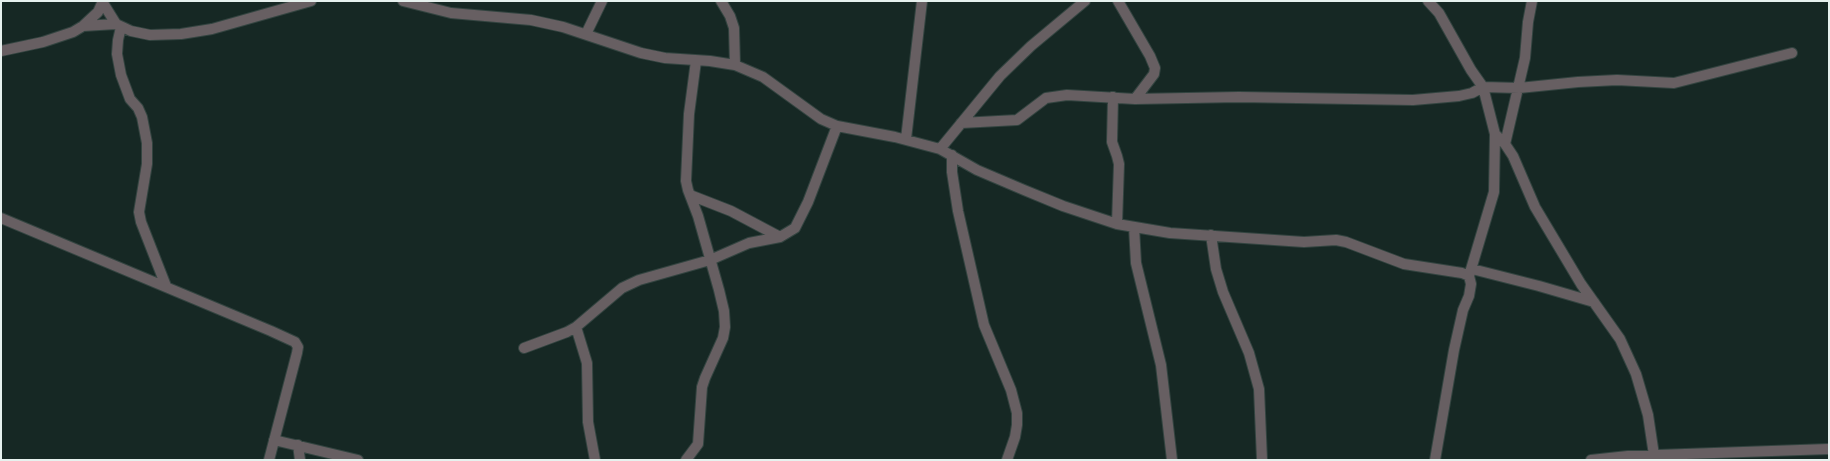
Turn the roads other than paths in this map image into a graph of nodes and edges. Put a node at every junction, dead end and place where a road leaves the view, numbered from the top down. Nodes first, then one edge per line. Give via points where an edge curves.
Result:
1 (310, 1) edge
2 (403, 1) edge
3 (602, 1) edge
4 (721, 1) edge
5 (922, 1) edge
6 (1085, 1) edge
7 (1118, 1) edge
8 (1428, 1) edge
9 (1532, 1) edge
10 (103, 2) edge
11 (83, 26) junction
12 (119, 26) junction
13 (586, 34) junction
14 (1, 51) edge
15 (1792, 53) dead end
16 (696, 61) junction
17 (735, 65) junction
18 (1483, 87) junction
19 (1518, 88) junction
20 (1113, 97) junction
21 (1135, 99) junction
22 (961, 123) junction
23 (838, 126) junction
24 (1495, 134) junction
25 (906, 139) junction
26 (1505, 144) junction
27 (940, 149) junction
28 (952, 155) junction
29 (690, 195) junction
30 (1, 218) edge
31 (1117, 224) junction
32 (1134, 227) junction
33 (1211, 235) junction
34 (780, 237) junction
35 (710, 260) junction
36 (1471, 273) junction
37 (166, 286) junction
38 (1594, 302) junction
39 (576, 327) junction
40 (524, 348) dead end
41 (274, 440) junction
42 (298, 445) junction
43 (1829, 449) edge
44 (1654, 455) junction
45 (1688, 457) edge
46 (270, 460) edge
47 (300, 460) edge
48 (358, 460) edge
49 (595, 460) edge
50 (686, 460) edge
51 (1007, 460) edge
52 (1172, 460) edge
53 (1262, 460) edge
54 (1435, 460) edge
55 (1591, 460) edge

1 - 12 street via 212,29 181,34 150,35
2 - 13 street via 451,13 531,20
3 - 13 street
4 - 17 street via 734,28
5 - 25 street
6 - 22 street via 1000,76
7 - 21 street via 1155,68 1154,74
8 - 18 street
9 - 19 street via 1525,58
10 - 11 street via 98,12
10 - 12 street
11 - 12 street
11 - 14 street via 43,42
12 - 37 street via 117,54 121,74 130,99 142,117 147,143 147,164 139,212
13 - 16 street via 641,53
15 - 19 street via 1674,83 1617,80
16 - 17 street
16 - 29 street via 689,114 686,181
17 - 23 street via 763,76 820,119
18 - 19 street
18 - 21 street via 1472,94 1413,100 1239,97
18 - 24 street
19 - 26 street
20 - 21 street
20 - 22 street via 1050,96 1017,120
20 - 31 street via 1112,142 1119,164
22 - 27 street
23 - 25 street
23 - 34 street via 795,228
24 - 26 street
24 - 36 street via 1494,192
25 - 27 street
26 - 38 street via 1513,156 1535,207
27 - 28 street
28 - 31 street via 978,170 1024,190
28 - 51 street via 958,211 984,325 1011,390 1017,413 1017,425
29 - 34 street via 731,211
29 - 35 street
30 - 37 street
31 - 32 street
32 - 33 street via 1170,233
32 - 52 street via 1138,270 1161,364
33 - 36 street via 1304,242 1336,240 1404,264
33 - 53 street via 1216,269 1223,292 1249,353 1259,388
34 - 35 street via 749,243
35 - 39 street via 639,280 622,288
35 - 50 street via 724,311 723,338 702,387 698,444
36 - 38 street via 1539,286
36 - 54 street via 1469,296 1463,310 1454,350
37 - 41 street via 295,342 298,347 297,353
38 - 44 street via 1620,339 1636,374 1648,416
39 - 40 street
39 - 49 street via 587,363 588,422
41 - 42 street
41 - 46 street
42 - 47 street
42 - 48 street
43 - 45 street
44 - 45 street
44 - 55 street

